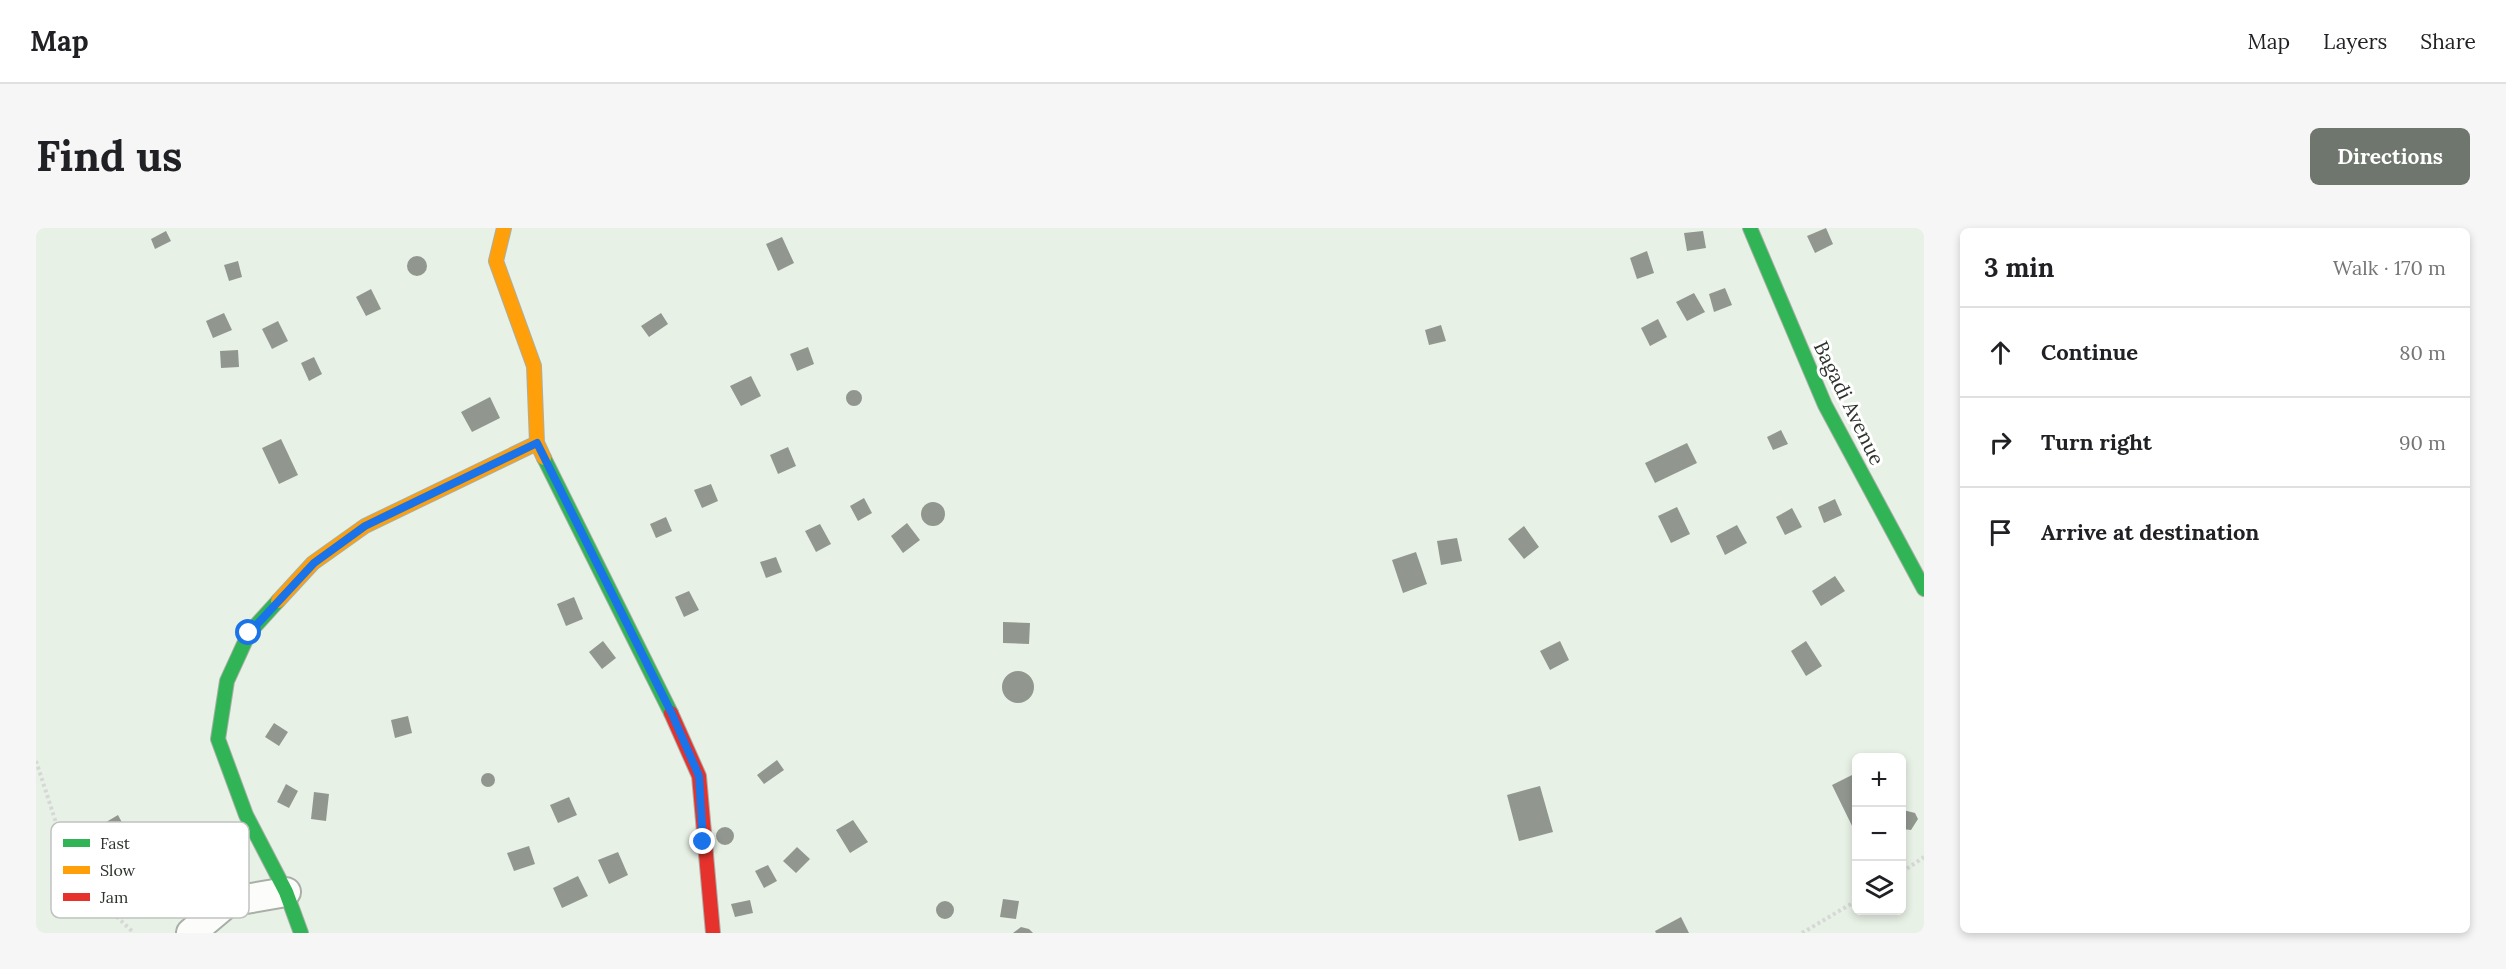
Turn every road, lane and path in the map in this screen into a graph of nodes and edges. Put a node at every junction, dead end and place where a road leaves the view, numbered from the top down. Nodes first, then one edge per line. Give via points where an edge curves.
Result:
1 (504, 228) edge
2 (1750, 228) edge
3 (537, 443) junction
4 (1916, 554) edge
5 (1924, 589) edge
6 (36, 761) edge
7 (56, 822) edge
8 (1924, 857) edge
9 (1906, 869) edge
10 (286, 892) junction
11 (249, 898) edge
12 (1852, 904) edge
13 (118, 918) edge
14 (209, 918) edge
15 (134, 933) edge
16 (191, 933) edge
17 (301, 933) edge
18 (713, 933) edge
19 (1802, 933) edge

1 - 3 street via 496,261 534,366
2 - 4 street, Bagadi Avenue via 1825,405
3 - 10 street via 365,526 314,563 249,633 227,681 218,739 246,815
3 - 18 street via 699,776
4 - 5 street, Bagadi Avenue
6 - 7 path
8 - 9 path
10 - 11 street
10 - 17 street
12 - 19 path
13 - 15 path
14 - 16 street

